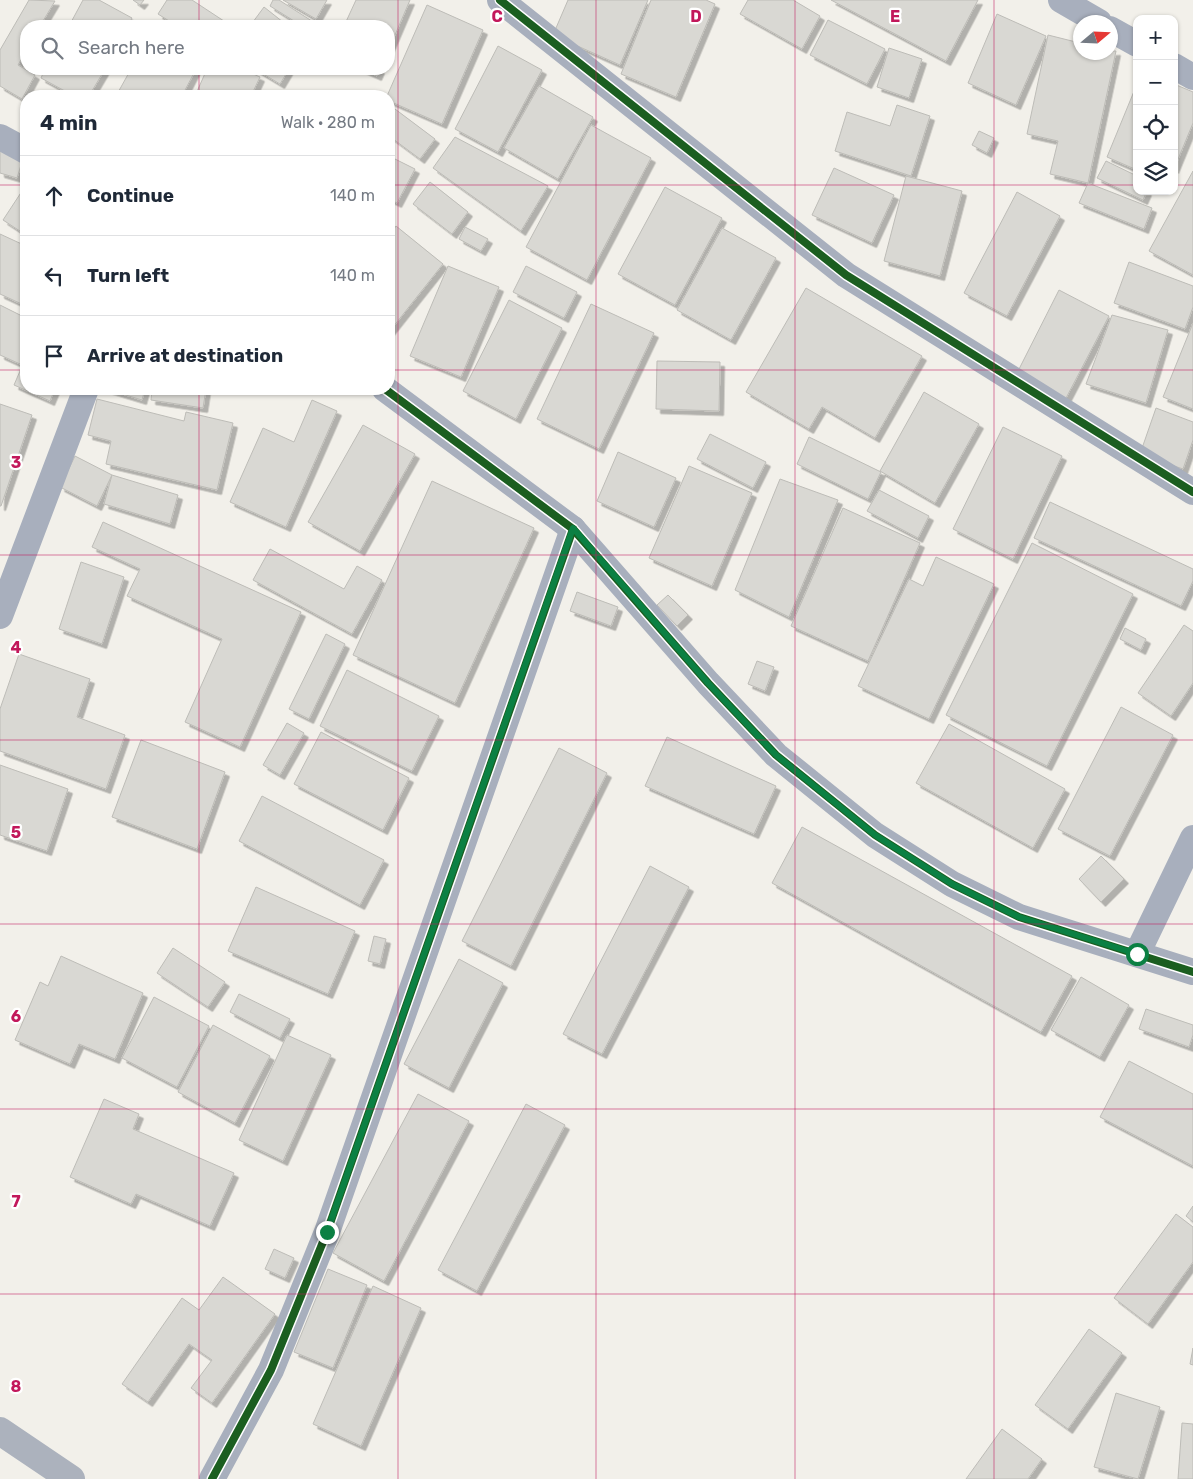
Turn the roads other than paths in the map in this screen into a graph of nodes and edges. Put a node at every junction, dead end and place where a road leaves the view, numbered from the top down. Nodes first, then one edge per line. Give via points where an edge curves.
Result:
1 (500, 0) edge
2 (1060, 0) edge
3 (1087, 15) edge
4 (1118, 33) edge
5 (1133, 42) edge
6 (1178, 68) edge
7 (1193, 76) edge
8 (0, 137) edge
9 (20, 148) edge
10 (84, 395) edge
11 (393, 395) edge
12 (1193, 492) edge
13 (573, 528) junction
14 (0, 616) edge
15 (1193, 838) edge
16 (1137, 954) junction
17 (1193, 972) edge
18 (0, 1431) edge
19 (71, 1479) edge
20 (212, 1479) edge

1 - 12 street via 846,274
2 - 3 street
4 - 5 street
6 - 7 street
8 - 9 street
10 - 14 street
11 - 13 street
13 - 16 street via 708,683 776,755 875,835 952,884 1019,917
13 - 20 street via 327,1232 271,1370
15 - 16 street
16 - 17 street
18 - 19 highway

